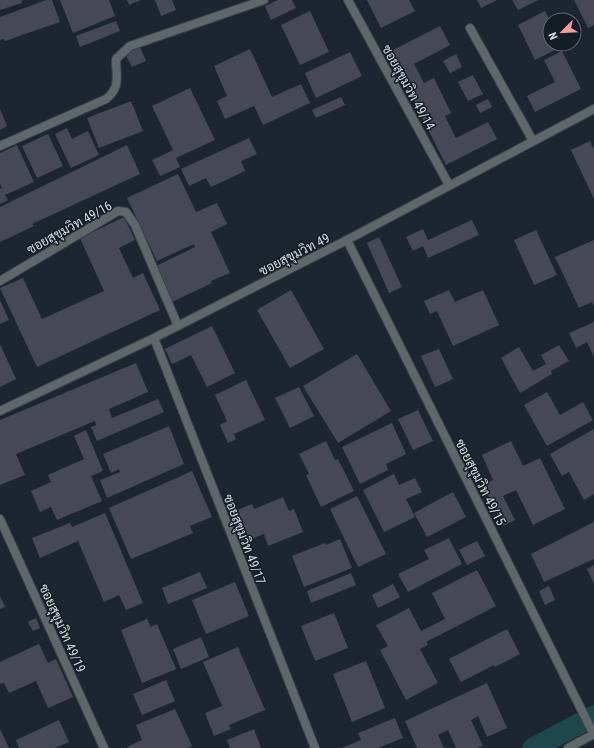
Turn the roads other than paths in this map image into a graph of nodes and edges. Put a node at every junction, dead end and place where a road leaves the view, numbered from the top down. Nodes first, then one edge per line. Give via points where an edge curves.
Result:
1 (264, 0) edge
2 (348, 0) edge
3 (470, 28) dead end
4 (594, 110) edge
5 (533, 141) junction
6 (0, 146) edge
7 (449, 185) junction
8 (347, 240) junction
9 (0, 281) edge
10 (178, 326) junction
11 (154, 338) junction
12 (0, 411) edge
13 (0, 518) edge
14 (594, 735) edge
15 (104, 748) edge
16 (315, 748) edge
17 (568, 748) edge

1 - 6 street via 130,46 116,59 115,92
2 - 7 street, ซอยสุขุมวิท 49/14
3 - 5 street
4 - 5 street, ซอยสุขุมวิท 49
5 - 7 street, ซอยสุขุมวิท 49
7 - 8 street, ซอยสุขุมวิท 49
8 - 10 street, ซอยสุขุมวิท 49
8 - 14 street, ซอยสุขุมวิท 49/15
9 - 10 street, ซอยสุขุมวิท 49/16 via 118,211 126,212 135,225
10 - 11 street, ซอยสุขุมวิท 49
11 - 12 street, ซอยสุขุมวิท 49
11 - 16 street, ซอยสุขุมวิท 49/17
13 - 15 street, ซอยสุขุมวิท 49/19
14 - 17 street

